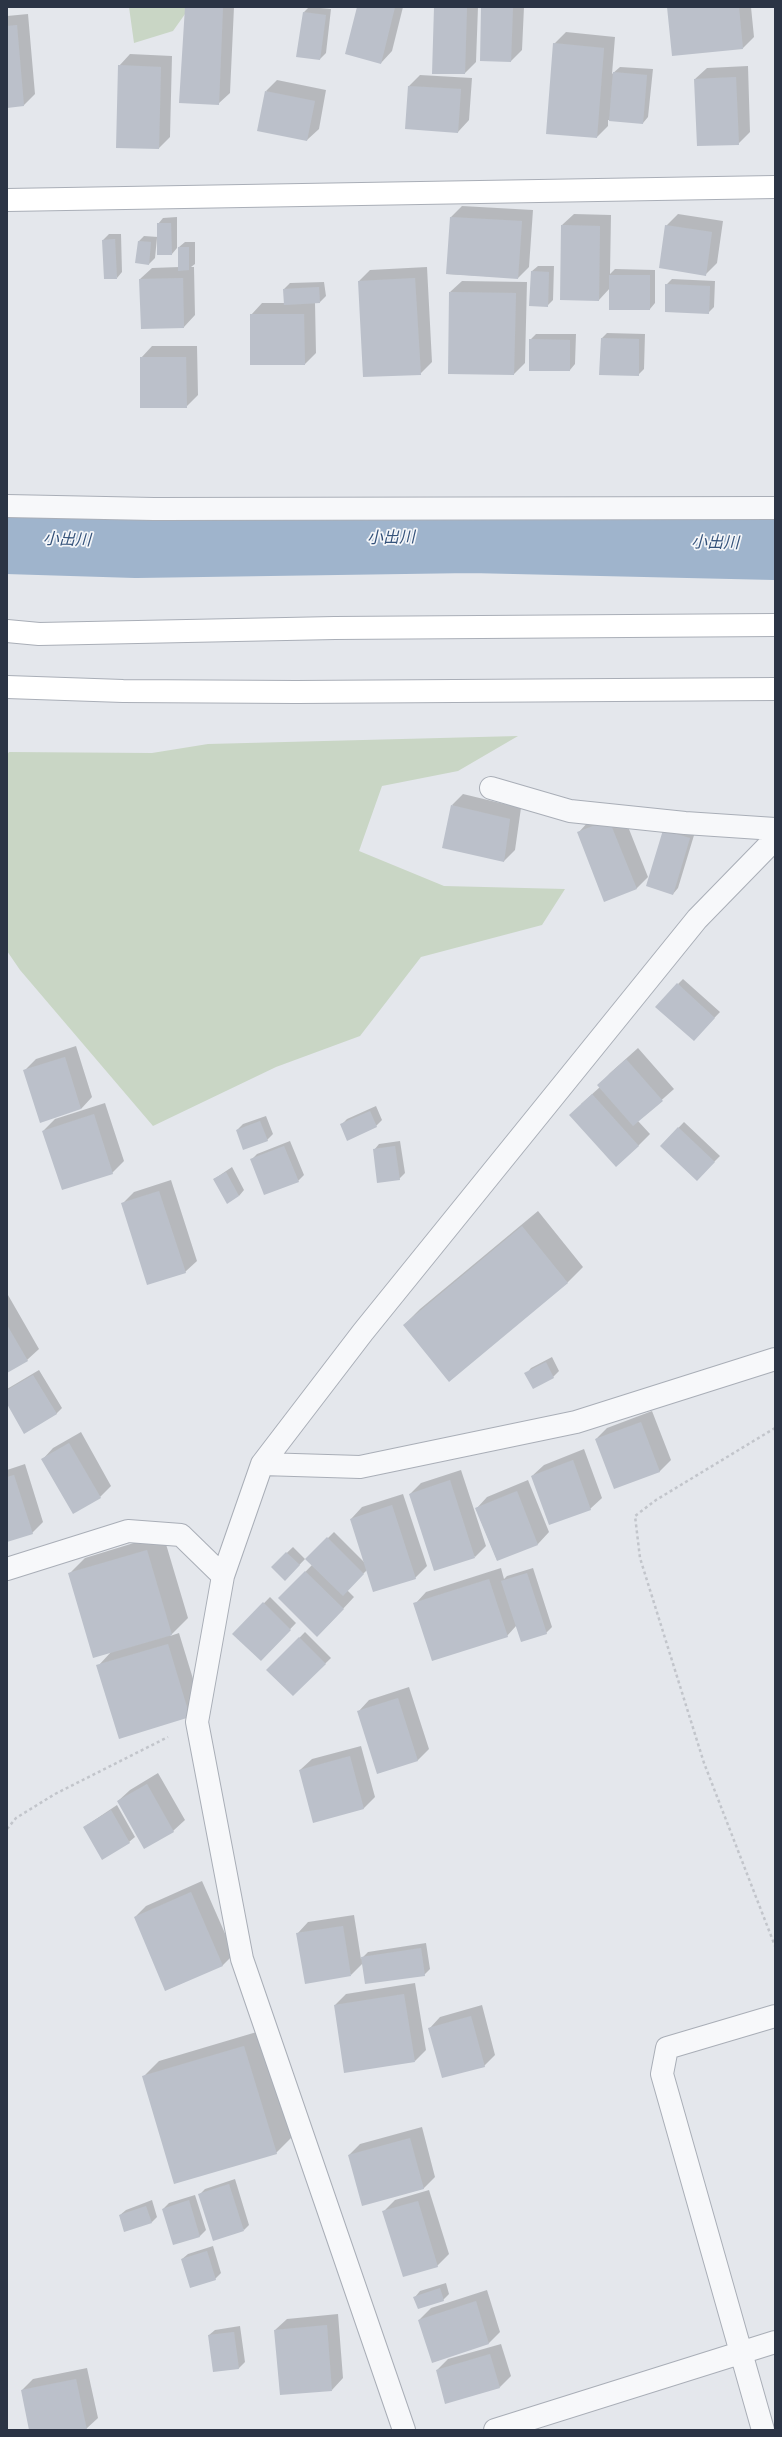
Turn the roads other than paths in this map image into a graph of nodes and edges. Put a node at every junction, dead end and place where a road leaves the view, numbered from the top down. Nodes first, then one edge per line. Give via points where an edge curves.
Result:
1 (775, 187) edge
2 (7, 200) edge
3 (7, 506) edge
4 (775, 508) edge
5 (775, 625) edge
6 (7, 631) edge
7 (7, 687) edge
8 (775, 689) edge
9 (491, 788) dead end
10 (775, 829) edge
11 (775, 839) edge
12 (775, 1359) edge
13 (262, 1464) junction
14 (7, 1569) edge
15 (223, 1576) junction
16 (775, 2016) edge
17 (775, 2342) edge
18 (739, 2352) junction
19 (404, 2430) edge
20 (495, 2430) edge
21 (763, 2430) edge

1 - 2 street
3 - 4 street via 234,509
5 - 6 street via 335,628 39,634
7 - 8 street via 296,692
9 - 10 street via 570,811 685,824
11 - 13 street via 697,919 363,1332
12 - 13 street via 576,1422 360,1466
13 - 15 street
14 - 15 street via 128,1531 181,1535
15 - 19 street via 196,1722 242,1959
16 - 18 street via 667,2048 662,2074
17 - 18 street
18 - 20 street
18 - 21 street

